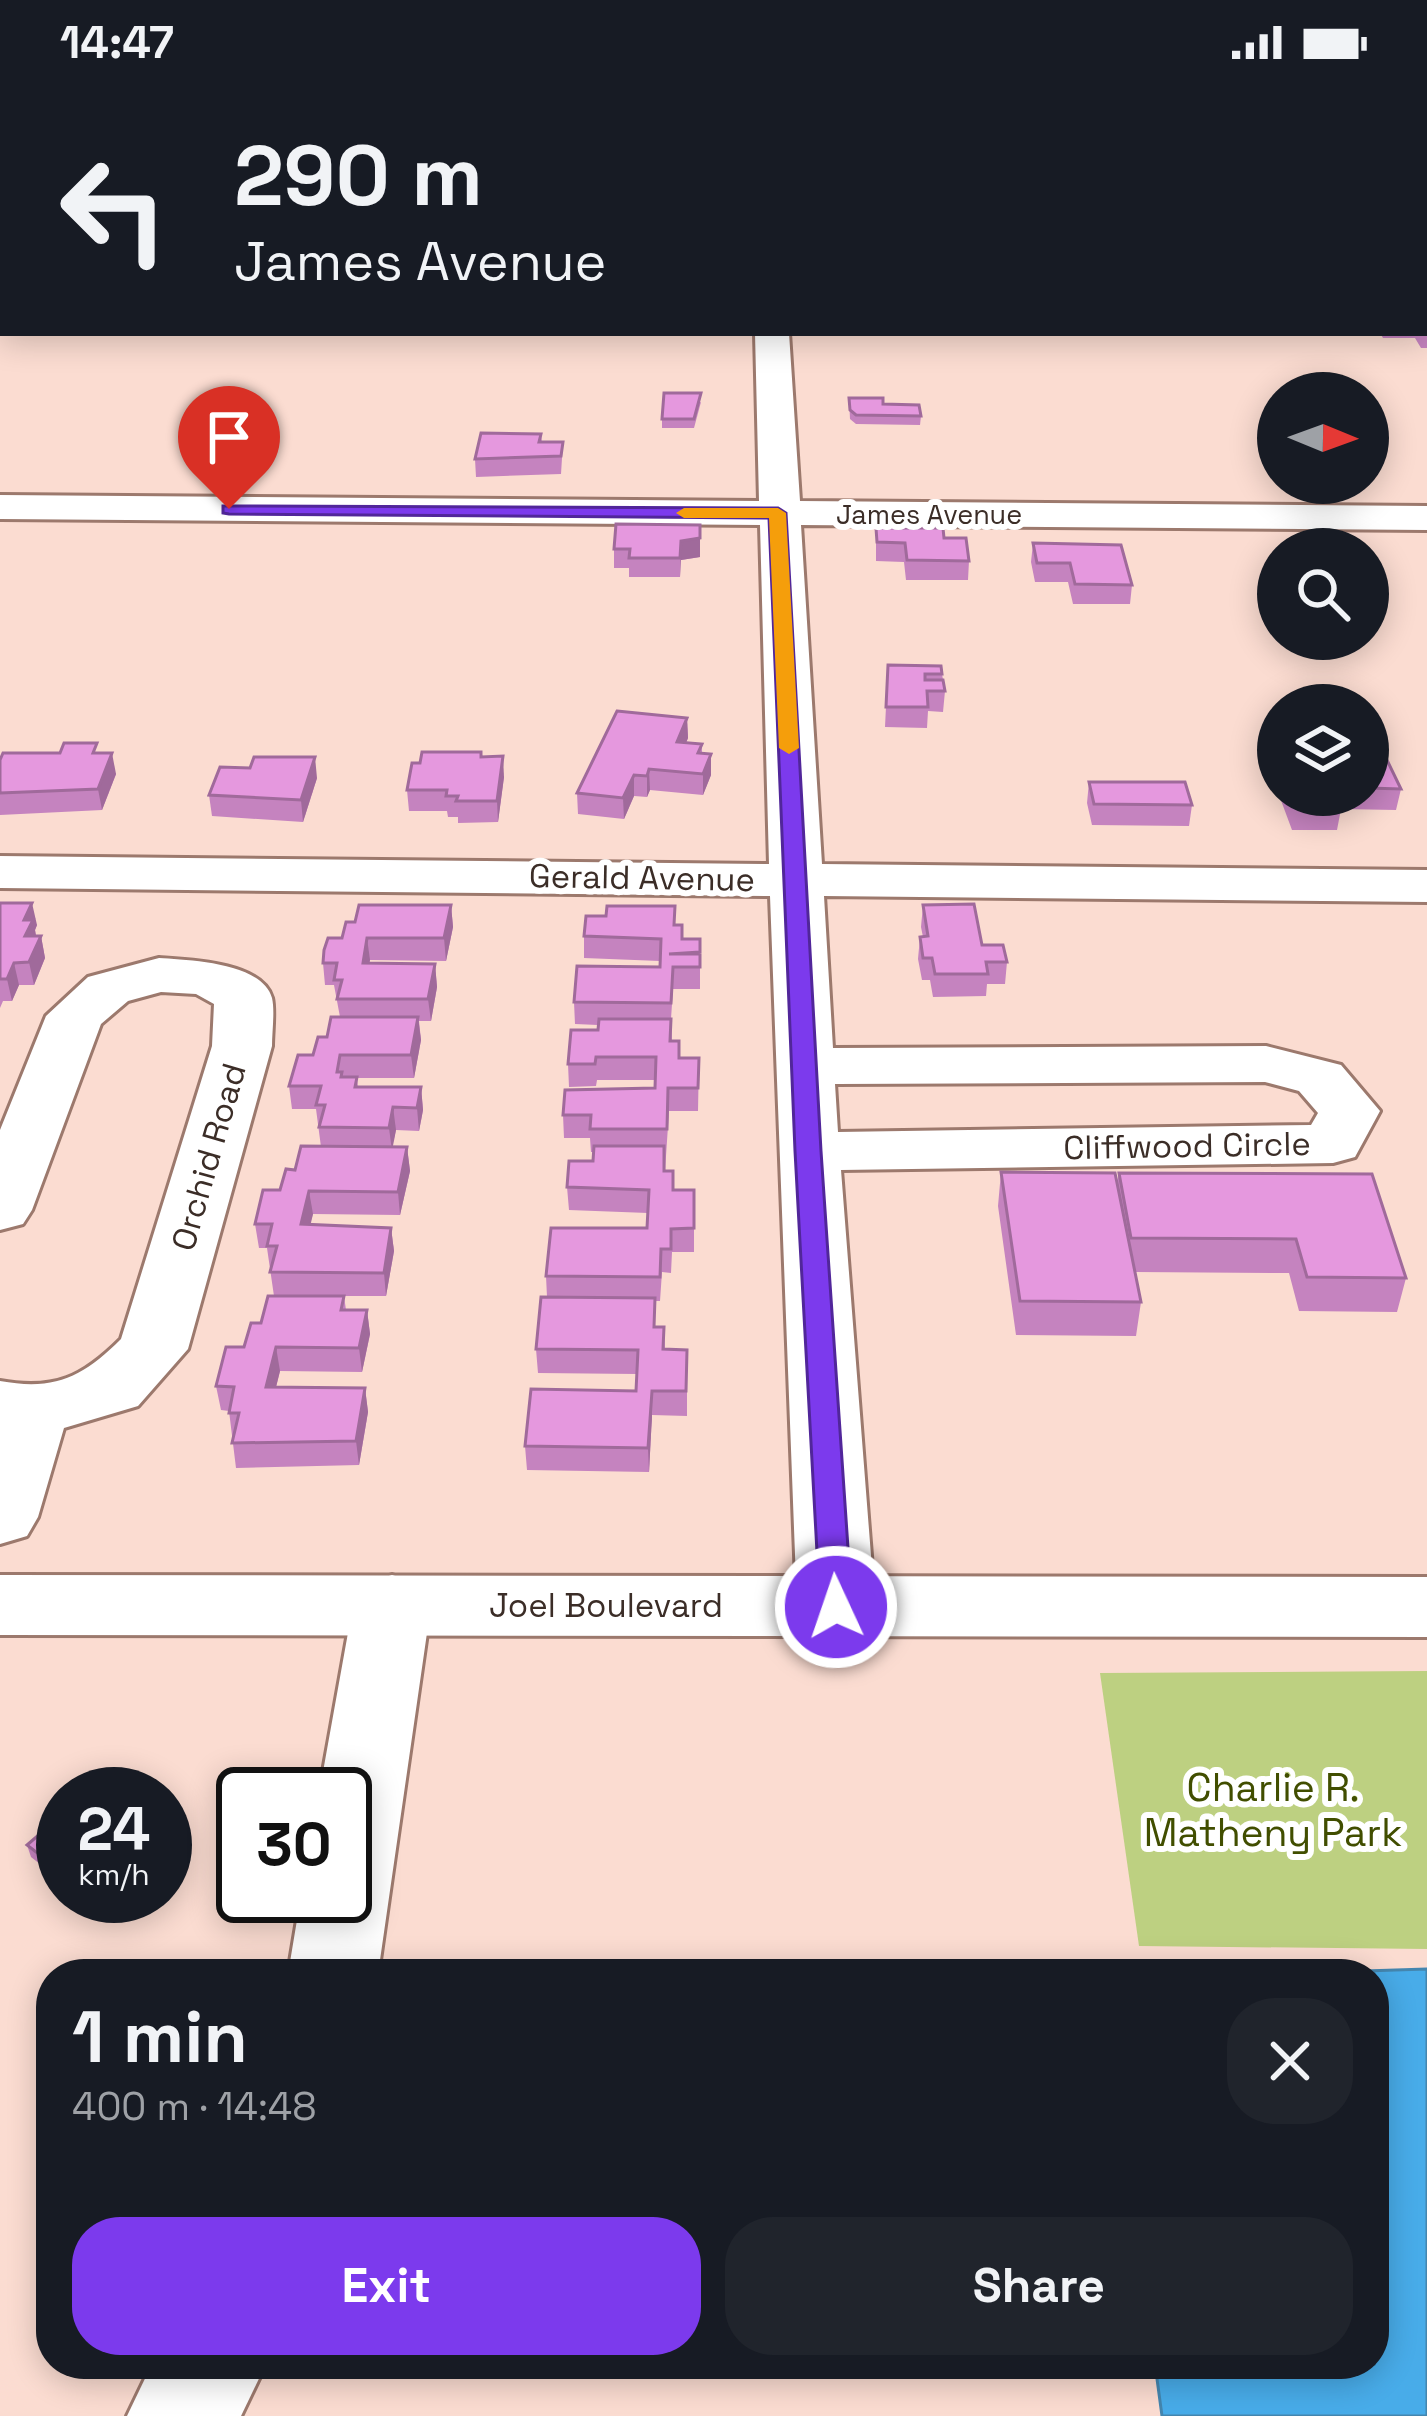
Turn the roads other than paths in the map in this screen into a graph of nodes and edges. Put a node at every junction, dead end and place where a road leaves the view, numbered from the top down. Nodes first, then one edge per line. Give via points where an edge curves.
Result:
1 (772, 336) edge
2 (0, 508) edge
3 (778, 513) junction
4 (1427, 518) edge
5 (0, 872) edge
6 (796, 880) junction
7 (1427, 886) edge
8 (1024, 1065) junction
9 (804, 1066) junction
10 (1022, 1148) junction
11 (808, 1151) junction
12 (0, 1210) edge
13 (16, 1409) edge
14 (0, 1517) edge
15 (0, 1605) edge
16 (392, 1605) junction
17 (836, 1607) junction
18 (1427, 1607) edge
19 (335, 1959) edge
20 (204, 2379) edge
21 (180, 2416) edge

1 - 3 street
2 - 3 street, James Avenue
3 - 4 street, James Avenue
3 - 6 street
5 - 6 street, Gerald Avenue
6 - 7 street, Gerald Avenue
6 - 9 street
8 - 9 street, Cliffwood Circle
8 - 10 street, Cliffwood Circle
8 - 10 street, Cliffwood Circle via 1266,1064 1320,1078 1349,1112 1333,1144
9 - 11 street
10 - 11 street, Cliffwood Circle
11 - 17 street
12 - 13 street, Orchid Road via 75,1016 107,989 159,975 209,978 243,997 242,1046 153,1349 113,1390
13 - 14 street, Orchid Road
15 - 16 street, Joel Boulevard
16 - 17 street, Joel Boulevard
16 - 19 street
17 - 18 street, Joel Boulevard
20 - 21 street

